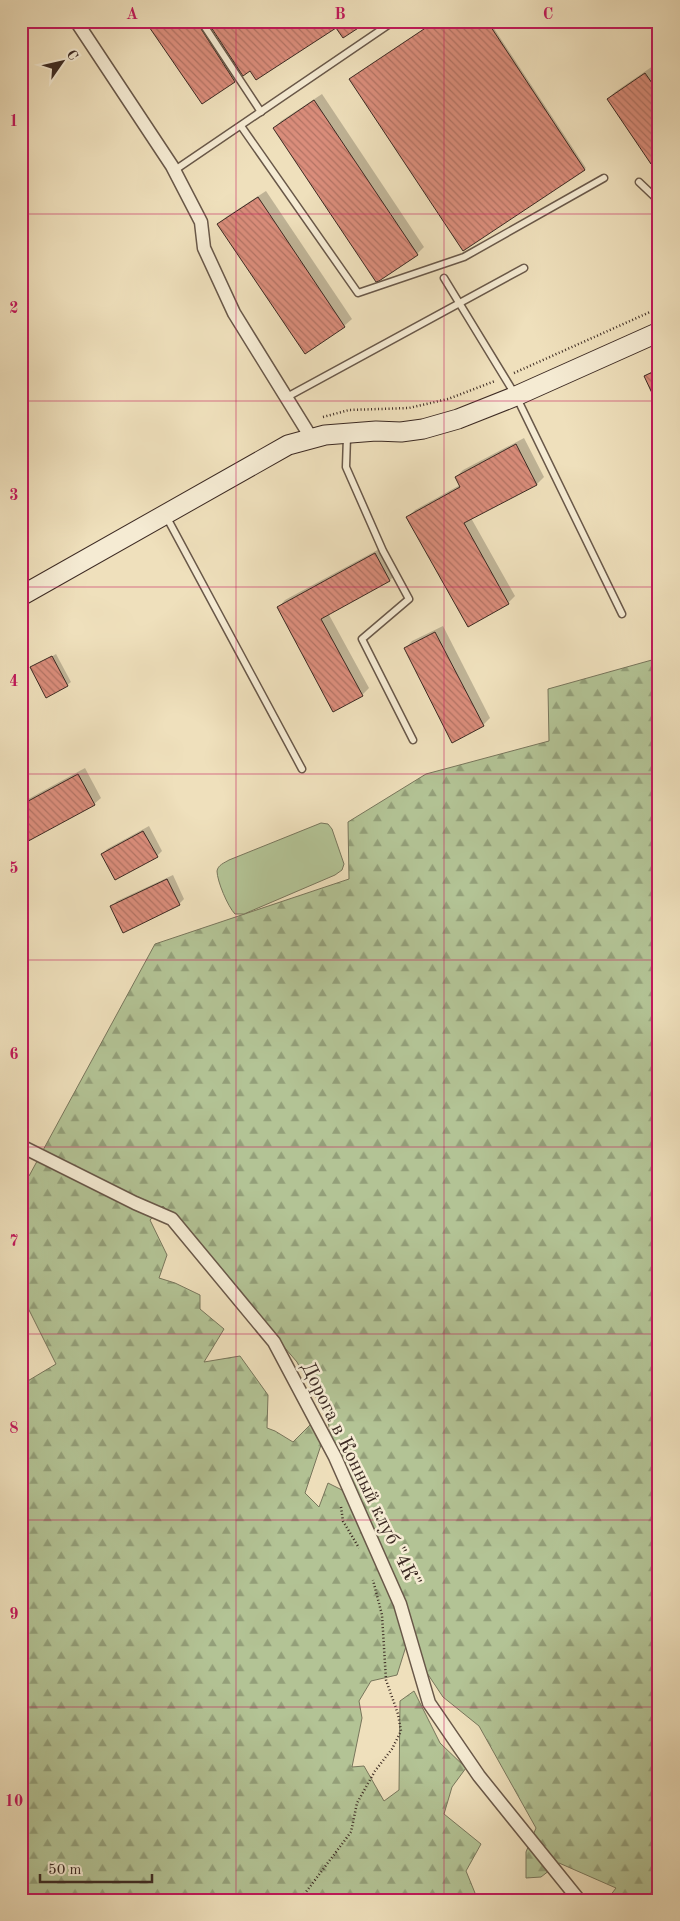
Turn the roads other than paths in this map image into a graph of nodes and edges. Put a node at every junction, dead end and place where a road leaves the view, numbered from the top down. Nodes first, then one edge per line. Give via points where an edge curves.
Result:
1 (76, 21) edge
2 (200, 21) edge
3 (394, 21) edge
4 (261, 112) junction
5 (241, 126) junction
6 (175, 170) junction
7 (604, 178) dead end
8 (639, 182) dead end
9 (659, 201) edge
10 (524, 268) dead end
11 (444, 278) dead end
12 (458, 304) junction
13 (659, 332) edge
14 (516, 396) junction
15 (287, 398) junction
16 (347, 432) junction
17 (312, 439) junction
18 (166, 515) junction
19 (21, 596) edge
20 (622, 614) dead end
21 (413, 740) dead end
22 (302, 769) dead end
23 (21, 1146) edge
24 (579, 1900) edge

1 - 6 street
2 - 4 lane
3 - 4 lane
4 - 5 lane
5 - 6 lane
5 - 7 lane via 358,293 464,258
6 - 15 street via 201,222 204,248 234,313
8 - 9 lane
10 - 12 lane
11 - 12 lane
12 - 14 lane
12 - 15 lane
13 - 14 main road
14 - 16 main road via 423,429
14 - 20 lane
15 - 17 street
16 - 17 main road
16 - 21 lane via 346,467 383,551 409,599 362,638
17 - 18 main road via 288,445
18 - 19 main road
18 - 22 lane
23 - 24 street, Дорога в Конный клуб "4К" via 172,1219 274,1342 335,1457 400,1604 429,1703 479,1776

